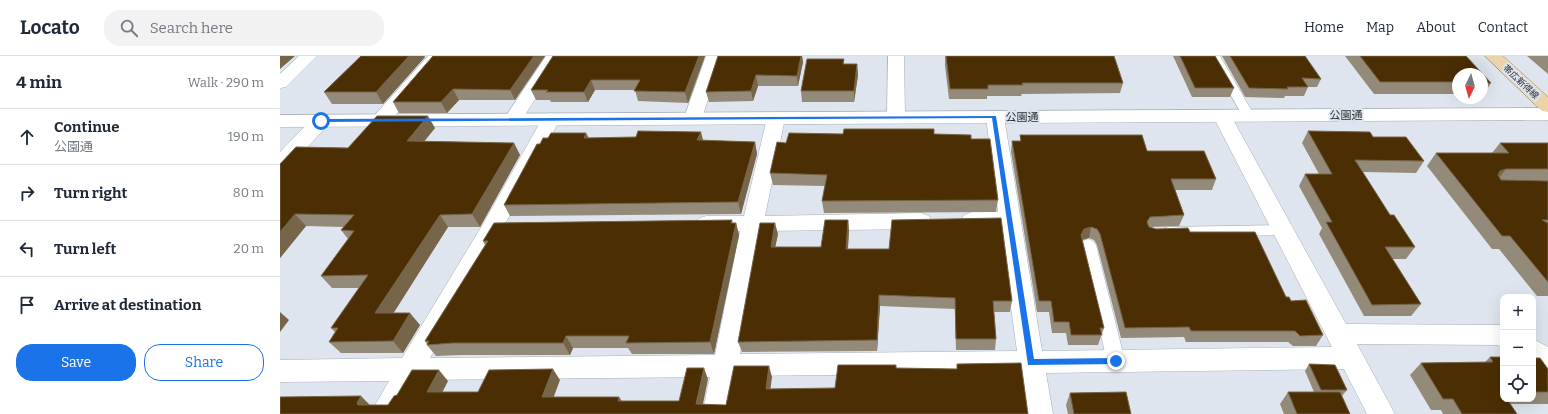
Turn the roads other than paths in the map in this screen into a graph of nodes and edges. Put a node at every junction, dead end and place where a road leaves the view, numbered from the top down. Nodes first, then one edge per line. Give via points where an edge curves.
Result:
1 (310, 56) edge
2 (437, 56) edge
3 (554, 56) edge
4 (714, 56) edge
5 (896, 56) edge
6 (1214, 56) edge
7 (1493, 56) edge
8 (280, 83) edge
9 (1548, 107) edge
10 (1548, 114) edge
11 (1248, 115) junction
12 (1222, 116) junction
13 (896, 117) junction
14 (994, 117) junction
15 (693, 118) junction
16 (776, 118) junction
17 (551, 119) junction
18 (381, 120) junction
19 (513, 120) junction
20 (280, 121) edge
21 (321, 121) junction
22 (280, 164) edge
23 (1010, 220) junction
24 (690, 224) edge
25 (753, 224) junction
26 (493, 226) junction
27 (517, 226) edge
28 (1282, 230) junction
29 (1152, 233) edge
30 (1088, 245) dead end
31 (1338, 334) junction
32 (1500, 336) edge
33 (1536, 352) edge
34 (1350, 358) junction
35 (1116, 361) junction
36 (1031, 362) junction
37 (1548, 362) edge
38 (725, 367) junction
39 (409, 369) junction
40 (280, 371) edge
41 (384, 414) edge
42 (716, 414) edge
43 (1039, 414) edge
44 (1381, 414) edge

1 - 8 street
2 - 18 street
3 - 19 street
4 - 15 street
5 - 13 street
6 - 11 lane
7 - 9 main road, 帯広新得線
10 - 11 street, 公園通
11 - 12 street, 公園通
12 - 14 street, 公園通
12 - 28 street
13 - 14 street, 公園通
13 - 16 street, 公園通
14 - 23 street
15 - 16 street, 公園通
15 - 17 street, 公園通
16 - 25 street
17 - 19 street, 公園通
17 - 26 street
18 - 19 street, 公園通
18 - 21 street, 公園通
20 - 21 street, 公園通
21 - 22 street
23 - 25 street
23 - 36 street
24 - 25 street
25 - 38 street
26 - 27 street
26 - 39 street
28 - 29 lane
28 - 31 street
30 - 35 lane
31 - 32 street
31 - 34 street
33 - 37 street
34 - 35 street
34 - 44 street
35 - 36 street
36 - 38 street
36 - 43 street
38 - 39 street
38 - 42 street
39 - 40 street
39 - 41 street

